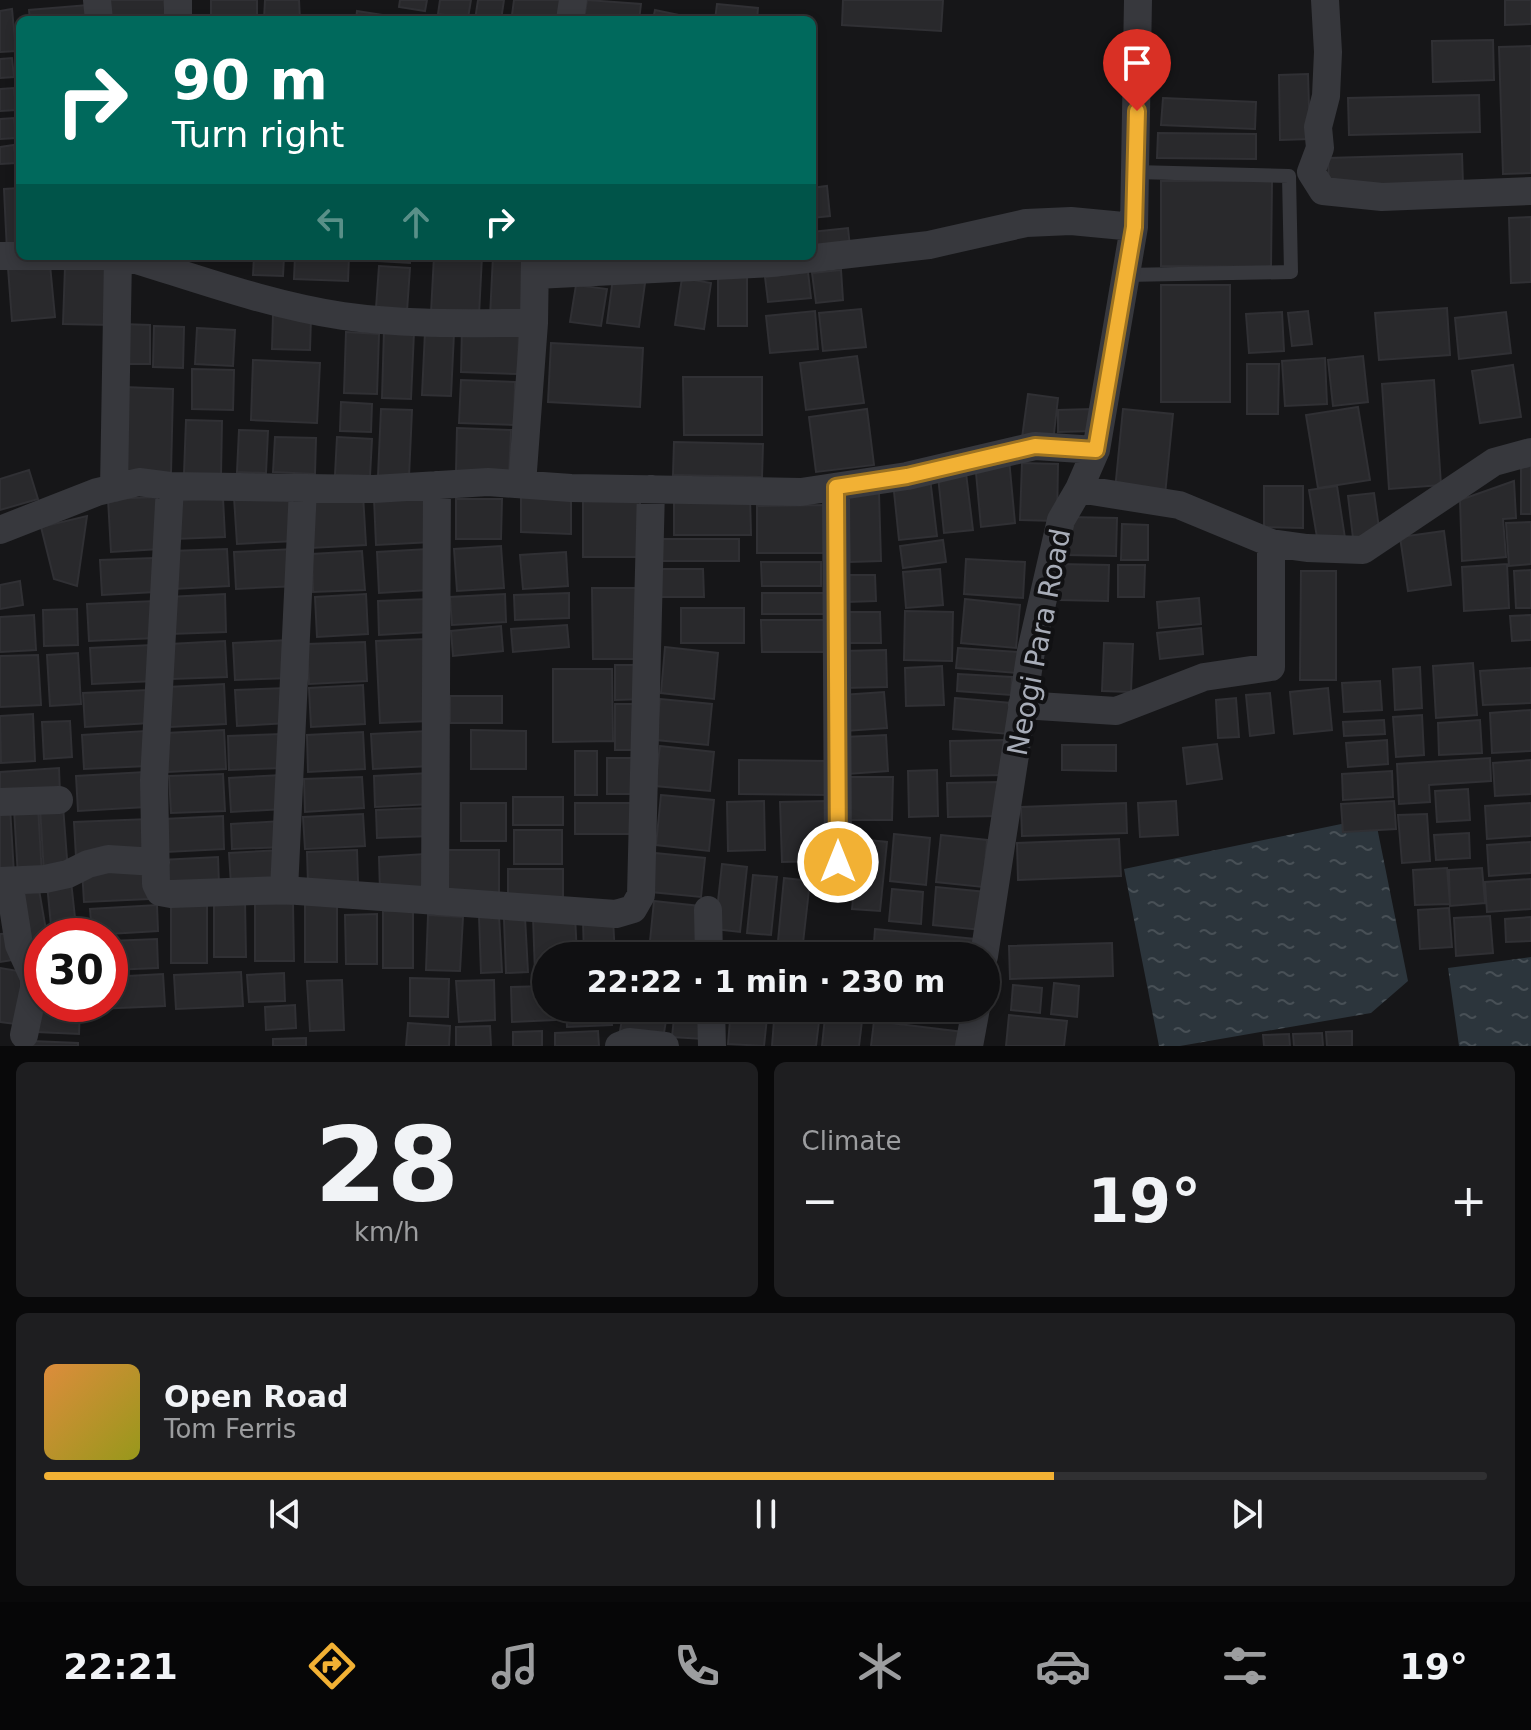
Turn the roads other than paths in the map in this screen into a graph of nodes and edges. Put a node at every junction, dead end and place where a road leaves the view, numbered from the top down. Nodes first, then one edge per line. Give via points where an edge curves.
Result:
1 (1138, 0) edge
2 (1325, 0) edge
3 (1135, 172) junction
4 (1531, 191) edge
5 (1134, 227) junction
6 (816, 258) edge
7 (119, 260) edge
8 (133, 260) edge
9 (797, 260) edge
10 (535, 265) edge
11 (1125, 275) junction
12 (534, 323) junction
13 (1096, 450) junction
14 (1531, 452) edge
15 (522, 484) junction
16 (437, 485) junction
17 (170, 486) junction
18 (836, 487) junction
19 (114, 488) junction
20 (303, 488) junction
21 (651, 489) junction
22 (1079, 489) junction
23 (0, 530) edge
24 (1271, 543) junction
25 (1022, 705) junction
26 (59, 800) dead end
27 (0, 802) edge
28 (156, 862) junction
29 (838, 862) dead end
30 (4, 881) edge
31 (284, 890) junction
32 (435, 899) junction
33 (708, 910) dead end
34 (709, 942) edge
35 (986, 942) edge
36 (711, 1022) edge
37 (973, 1022) edge
38 (17, 1037) edge
39 (619, 1046) edge
40 (664, 1046) edge
41 (712, 1046) edge
42 (969, 1046) edge

1 - 3 street, Neogi Para Road
2 - 4 street via 1326,96 1318,127 1320,148 1311,172 1323,191 1382,197
3 - 5 street, Neogi Para Road
3 - 11 lane via 1289,176 1291,272
5 - 6 street via 1026,223 929,245
5 - 11 street, Neogi Para Road
7 - 19 street
8 - 12 street via 340,315 396,322
9 - 10 street
10 - 12 street
11 - 13 street, Neogi Para Road
12 - 15 street
13 - 18 street via 1035,446
13 - 22 street, Neogi Para Road
14 - 24 street via 1494,462 1363,550
15 - 16 street
15 - 21 street
16 - 20 street
16 - 32 street
17 - 19 street via 139,482
17 - 20 street
17 - 28 street via 154,780
18 - 21 street via 801,492
18 - 29 street
19 - 23 street
20 - 31 street
21 - 32 street via 638,904 616,914
22 - 24 street via 1179,505
22 - 25 street, Neogi Para Road via 1061,520
24 - 25 street via 1271,667 1204,677 1116,711
25 - 35 street, Neogi Para Road
26 - 27 street
28 - 30 street via 108,859 45,879
28 - 31 street via 160,892
30 - 38 street via 19,945 34,978
31 - 32 street
33 - 34 street
36 - 41 street
37 - 42 street
39 - 40 street

